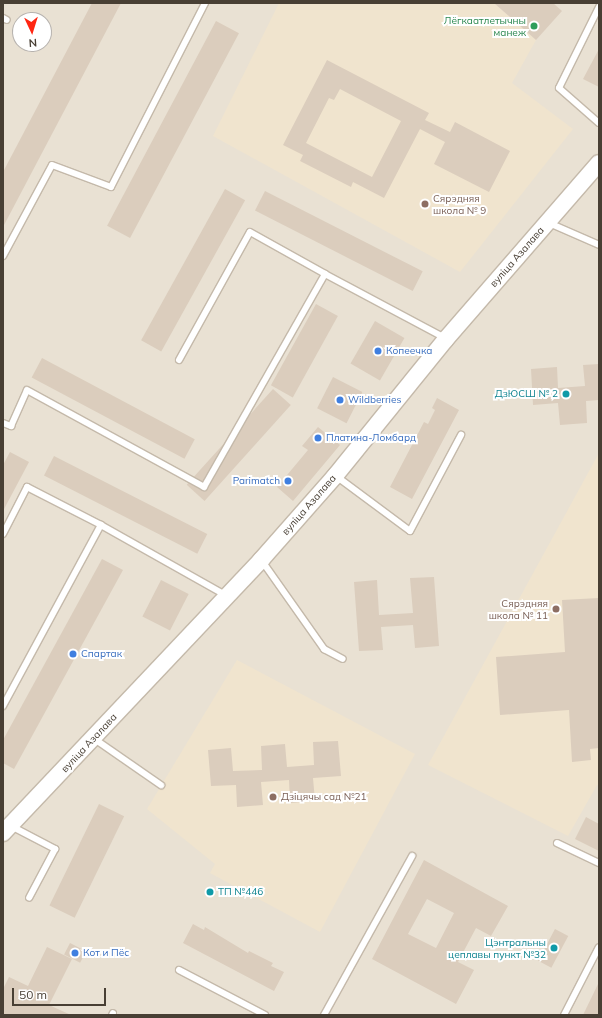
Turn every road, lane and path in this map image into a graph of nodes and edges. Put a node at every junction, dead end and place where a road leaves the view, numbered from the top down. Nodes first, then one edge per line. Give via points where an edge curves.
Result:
1 (205, 3) edge
2 (599, 7) edge
3 (599, 123) edge
4 (599, 163) edge
5 (548, 222) junction
6 (599, 246) edge
7 (3, 256) edge
8 (325, 274) junction
9 (446, 339) junction
10 (179, 360) dead end
11 (3, 423) edge
12 (461, 435) dead end
13 (335, 476) junction
14 (101, 525) junction
15 (3, 534) edge
16 (261, 560) junction
17 (228, 596) junction
18 (343, 659) dead end
19 (3, 706) edge
20 (93, 738) junction
21 (161, 785) dead end
22 (7, 830) edge
23 (557, 843) dead end
24 (412, 856) dead end
25 (599, 863) edge
26 (29, 898) dead end
27 (599, 947) edge
28 (179, 970) dead end
29 (265, 1015) edge
30 (324, 1015) edge
31 (564, 1015) edge

1 - 7 lane via 111,187 52,165
2 - 3 lane via 559,88
4 - 5 street, вуліца Азалава
5 - 6 lane
5 - 9 street, вуліца Азалава
8 - 9 lane
8 - 10 lane via 250,232
8 - 11 lane via 204,487 27,390 11,426
9 - 13 street, вуліца Азалава
12 - 13 lane via 410,531
13 - 16 street, вуліца Азалава
14 - 15 lane via 27,487
14 - 17 lane
14 - 19 lane
16 - 17 street, вуліца Азалава
16 - 18 lane via 324,649
17 - 20 street, вуліца Азалава
20 - 21 lane
20 - 22 street, вуліца Азалава
22 - 26 lane via 55,850
23 - 25 lane
24 - 30 lane
27 - 31 lane
28 - 29 lane

